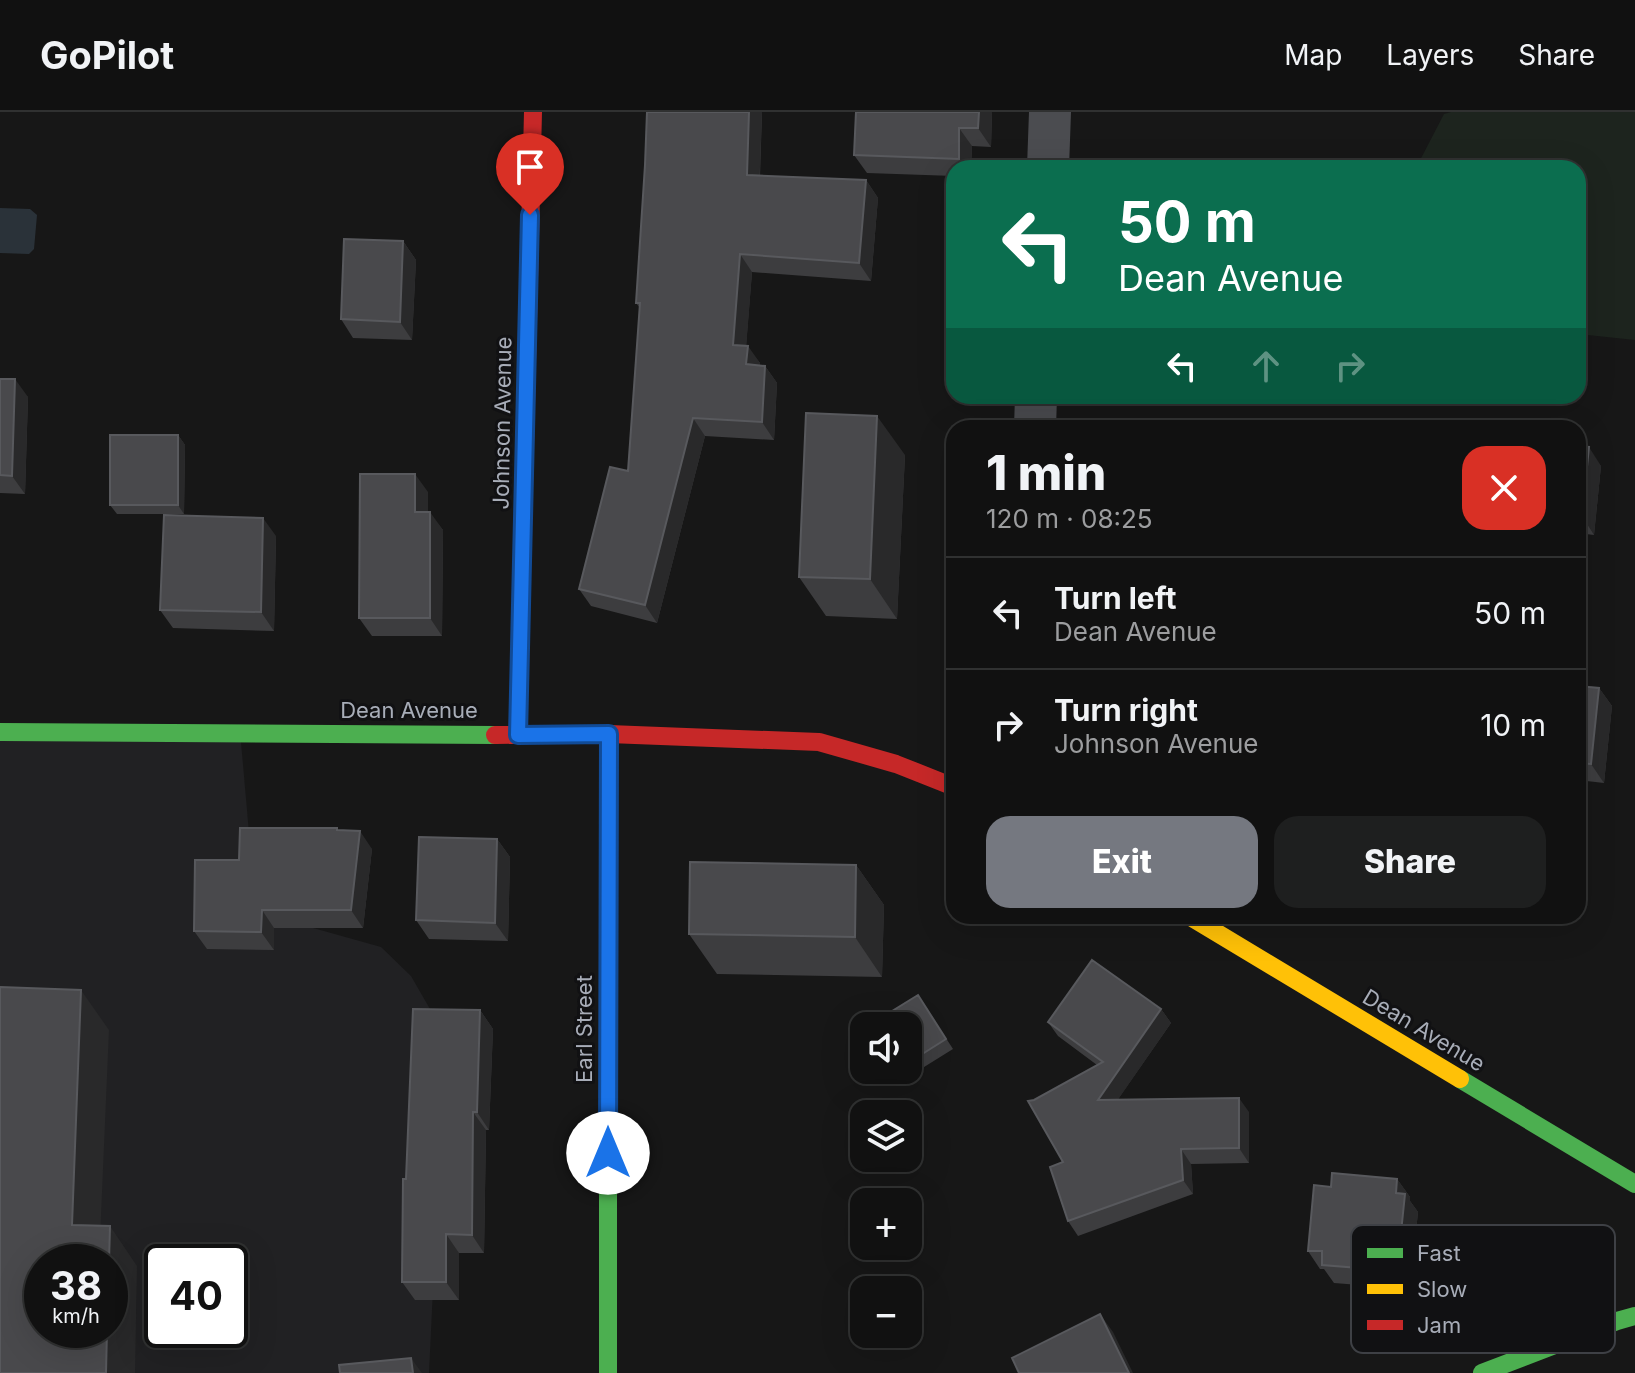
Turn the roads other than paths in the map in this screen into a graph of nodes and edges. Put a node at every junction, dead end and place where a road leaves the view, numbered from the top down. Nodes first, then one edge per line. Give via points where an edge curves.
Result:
1 (533, 112) edge
2 (1050, 112) edge
3 (1048, 160) edge
4 (0, 732) edge
5 (609, 734) junction
6 (518, 735) junction
7 (946, 784) edge
8 (1202, 924) edge
9 (1635, 1184) edge
10 (1635, 1316) edge
11 (1615, 1322) edge
12 (1534, 1353) edge
13 (608, 1373) edge
14 (1482, 1373) edge

1 - 6 street, Johnson Avenue
2 - 3 street
4 - 6 street, Dean Avenue
5 - 6 street, Dean Avenue
5 - 7 street, Dean Avenue via 819,742
5 - 13 street, Earl Street
8 - 9 street, Dean Avenue
10 - 11 street
12 - 14 street

